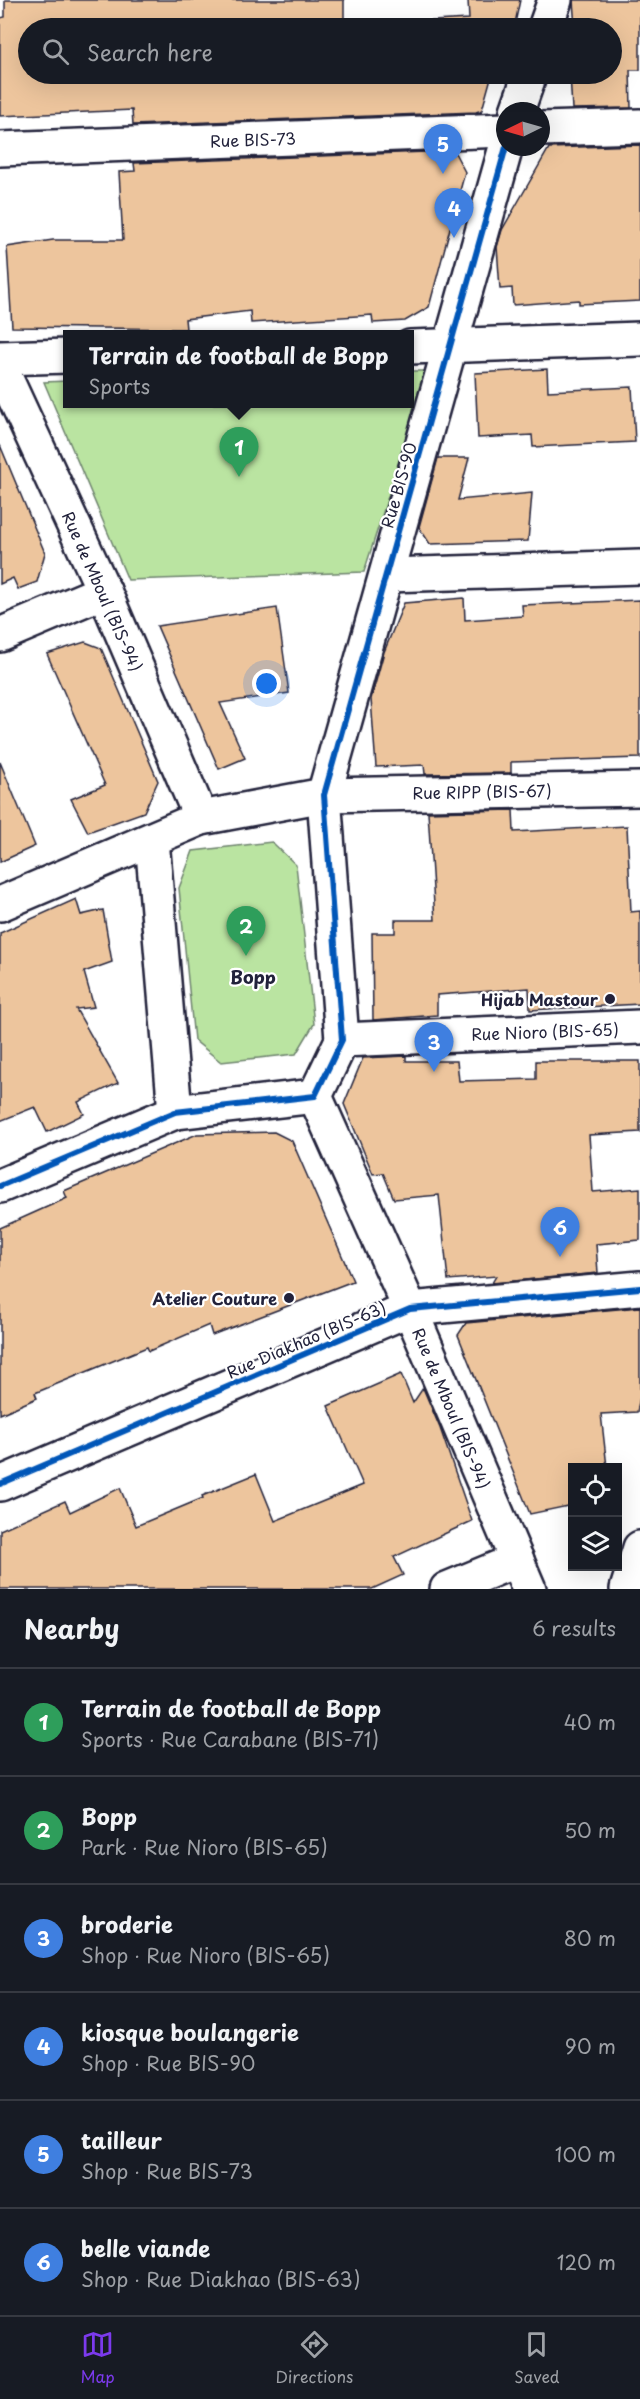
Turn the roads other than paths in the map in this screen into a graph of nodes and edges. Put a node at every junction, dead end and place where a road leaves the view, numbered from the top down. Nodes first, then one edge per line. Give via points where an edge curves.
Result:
1 (555, 0) edge
2 (549, 18) edge
3 (526, 84) edge
4 (520, 102) edge
5 (640, 126) edge
6 (550, 129) edge
7 (496, 130) edge
8 (0, 149) edge
9 (503, 156) edge
10 (640, 339) edge
11 (450, 346) junction
12 (414, 347) edge
13 (63, 356) edge
14 (0, 358) edge
15 (0, 366) edge
16 (640, 567) edge
17 (387, 575) junction
18 (104, 591) junction
19 (0, 635) edge
20 (640, 789) edge
21 (324, 795) junction
22 (201, 818) junction
23 (152, 840) junction
24 (0, 904) edge
25 (640, 1027) edge
26 (342, 1040) junction
27 (315, 1096) junction
28 (175, 1112) junction
29 (0, 1186) edge
30 (640, 1288) edge
31 (410, 1309) junction
32 (0, 1485) edge
33 (640, 1548) edge
34 (523, 1574) edge
35 (447, 1589) edge
36 (627, 1589) edge

1 - 2 street
3 - 4 street
5 - 6 street
7 - 8 street, Rue BIS-73
9 - 11 street, Rue BIS-90
10 - 11 street
11 - 12 street
11 - 17 street, Rue BIS-90
13 - 14 street
15 - 18 street, Rue de Mboul (BIS-94)
16 - 17 street
17 - 21 street, Rue BIS-90
18 - 19 street
18 - 22 street, Rue de Mboul (BIS-94)
20 - 21 street, Rue RIPP (BIS-67)
21 - 22 street, Rue RIPP (BIS-67)
21 - 26 street
22 - 23 street, Rue RIPP (BIS-67)
23 - 24 street
23 - 28 street
25 - 26 street, Rue Nioro (BIS-65)
26 - 27 street
27 - 28 street
27 - 31 street, Rue de Mboul (BIS-94)
28 - 29 street
30 - 31 street, Rue Diakhao (BIS-63)
31 - 32 street, Rue Diakhao (BIS-63)
31 - 34 street, Rue de Mboul (BIS-94)
33 - 36 street
34 - 35 street

